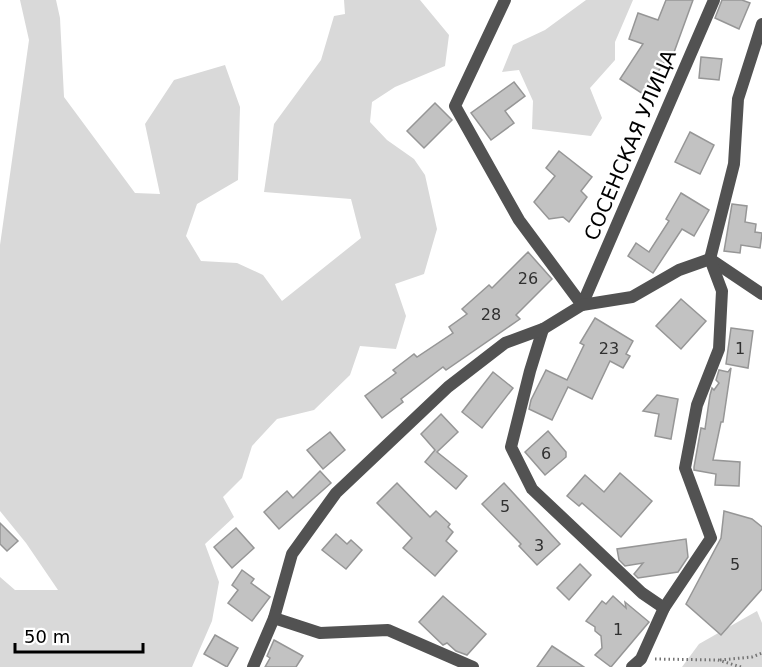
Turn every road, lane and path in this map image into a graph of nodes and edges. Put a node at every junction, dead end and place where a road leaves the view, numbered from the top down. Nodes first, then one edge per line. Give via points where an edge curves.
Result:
1 (505, 0) edge
2 (714, 0) edge
3 (762, 24) edge
4 (710, 259) junction
5 (762, 294) edge
6 (582, 305) junction
7 (543, 329) junction
8 (664, 608) junction
9 (274, 618) junction
10 (762, 653) edge
11 (718, 660) junction
12 (636, 663) edge
13 (253, 667) edge
14 (473, 667) edge
15 (741, 667) edge

1 - 6 street via 455,106 519,220
2 - 6 street, СОСЕНСКАЯ УЛИЦА
3 - 4 street via 738,99 734,164
4 - 5 street
4 - 6 street via 679,270 632,297
4 - 8 street via 722,291 719,349 697,405 685,468 711,538
6 - 7 street
7 - 8 street via 511,447 532,489 642,593
7 - 9 street via 505,343 448,387 336,493 292,554
8 - 12 street
9 - 13 street
9 - 14 street via 320,633 388,630
10 - 11 path
11 - 12 path
11 - 15 path

